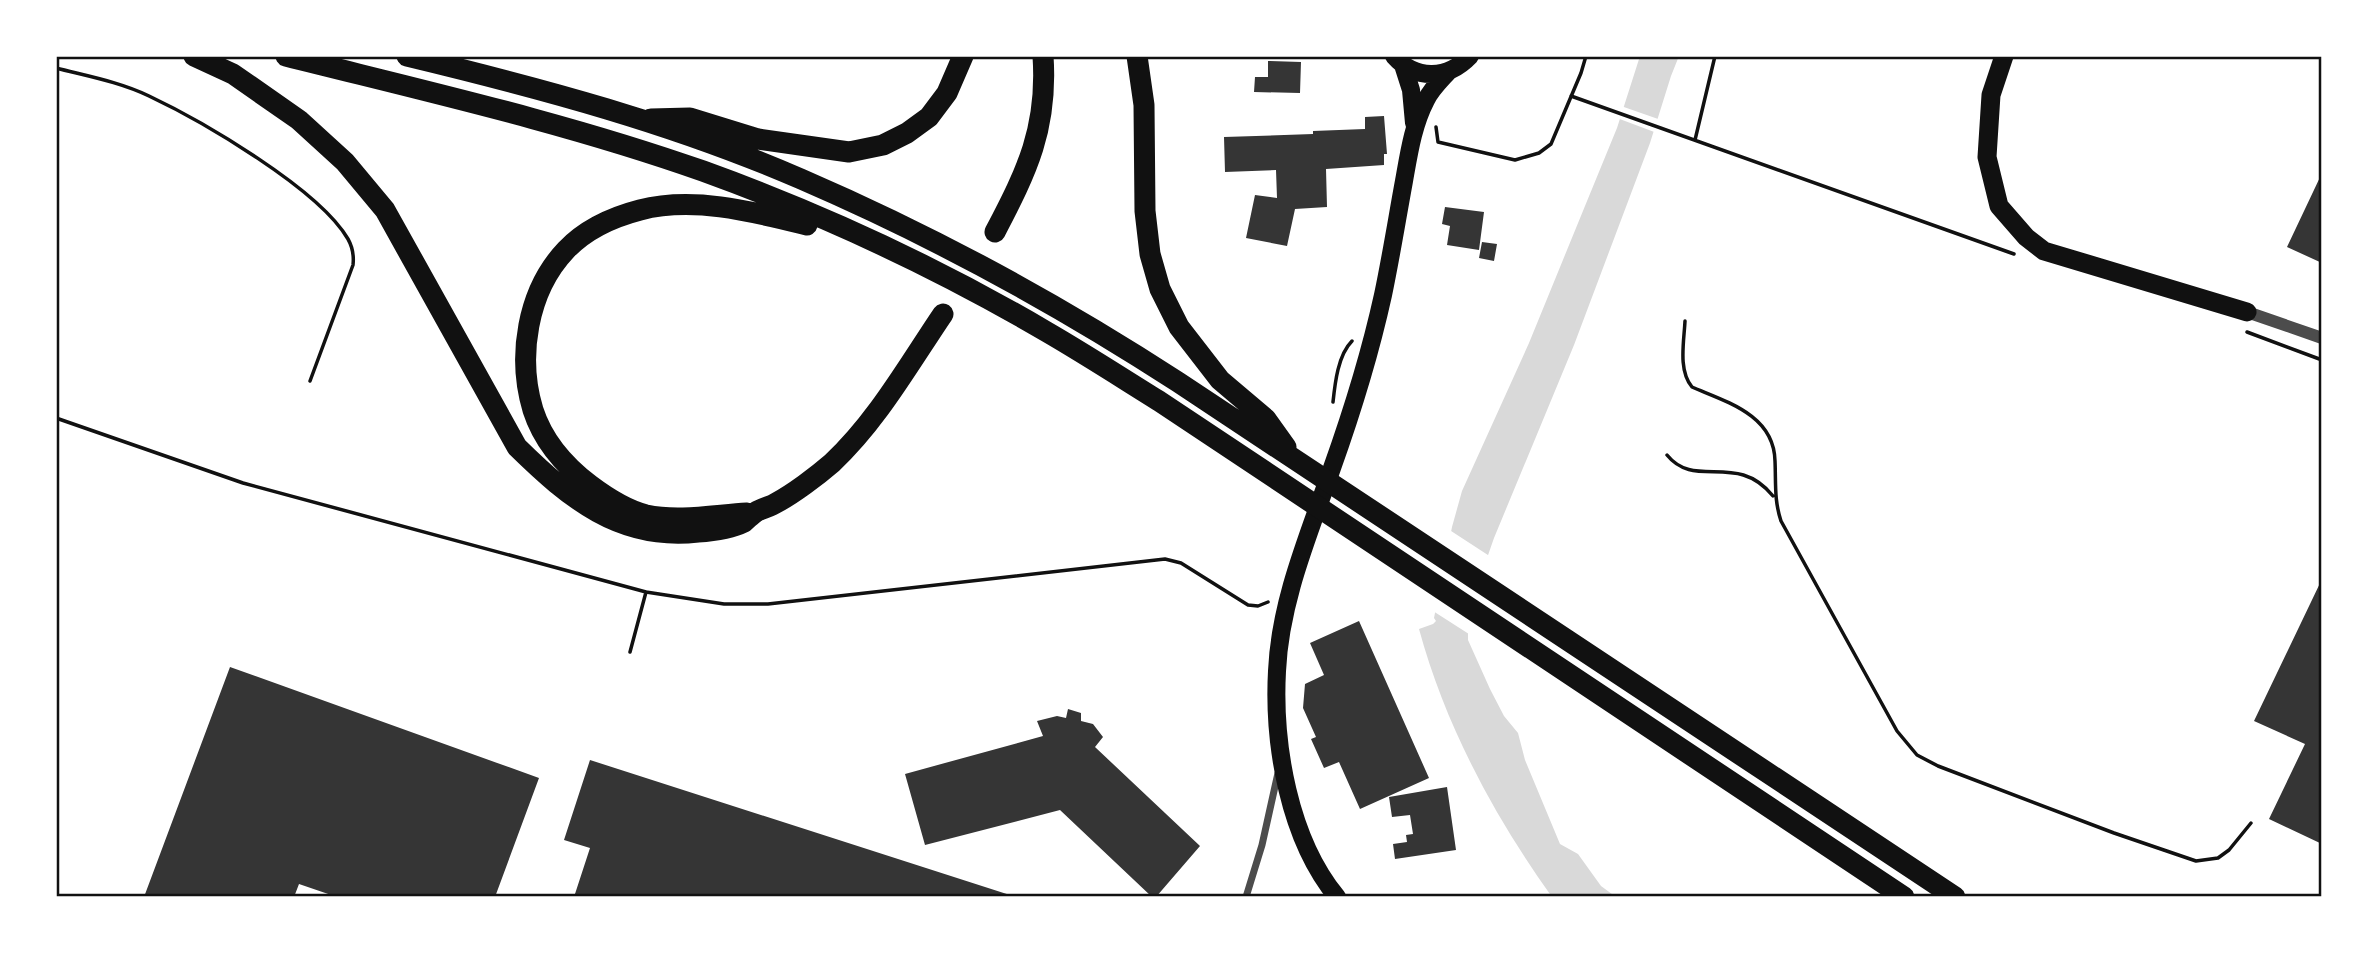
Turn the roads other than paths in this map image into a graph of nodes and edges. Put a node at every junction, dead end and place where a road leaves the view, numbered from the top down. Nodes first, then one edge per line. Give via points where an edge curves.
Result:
1 (194, 56) edge
2 (286, 56) edge
3 (407, 56) edge
4 (963, 56) edge
5 (1043, 56) edge
6 (1137, 56) edge
7 (1470, 56) edge
8 (2004, 56) edge
9 (1399, 61) edge
10 (1450, 71) junction
11 (637, 119) junction
12 (1414, 129) junction
13 (995, 232) dead end
14 (873, 241) junction
15 (2248, 312) joint
16 (943, 314) dead end
17 (2322, 338) edge
18 (1305, 466) junction
19 (756, 512) junction
20 (1281, 762) junction
21 (1246, 897) edge
22 (1337, 897) edge
23 (1904, 897) edge
24 (1955, 897) edge

1 - 19 highway via 233,74 299,120 345,162 385,210 517,447 567,494 623,523 661,532 722,530
2 - 14 highway via 495,108 703,171
3 - 11 highway
4 - 11 highway via 947,93 929,117 883,145 849,152 758,139 690,118
5 - 13 highway via 1036,145
6 - 18 highway via 1144,105 1145,211 1160,289 1178,327 1220,380 1266,419
7 - 10 main road
8 - 15 highway via 1991,95 1987,157 1999,206 2020,232 2044,251
9 - 10 main road via 1432,75
9 - 12 main road via 1411,90
10 - 12 main road via 1431,90
11 - 18 highway via 801,179 935,241 1105,335
12 - 20 main road via 1368,353 1283,620 1277,673
14 - 19 highway via 752,212 705,206 642,209 600,225 566,250 539,290 530,320 527,379 543,432 568,465 599,491 645,514 697,517
14 - 23 highway via 1047,331 1159,401
15 - 17 street
16 - 19 highway via 870,419 832,463
18 - 24 highway
20 - 21 street
20 - 22 main road via 1300,827

